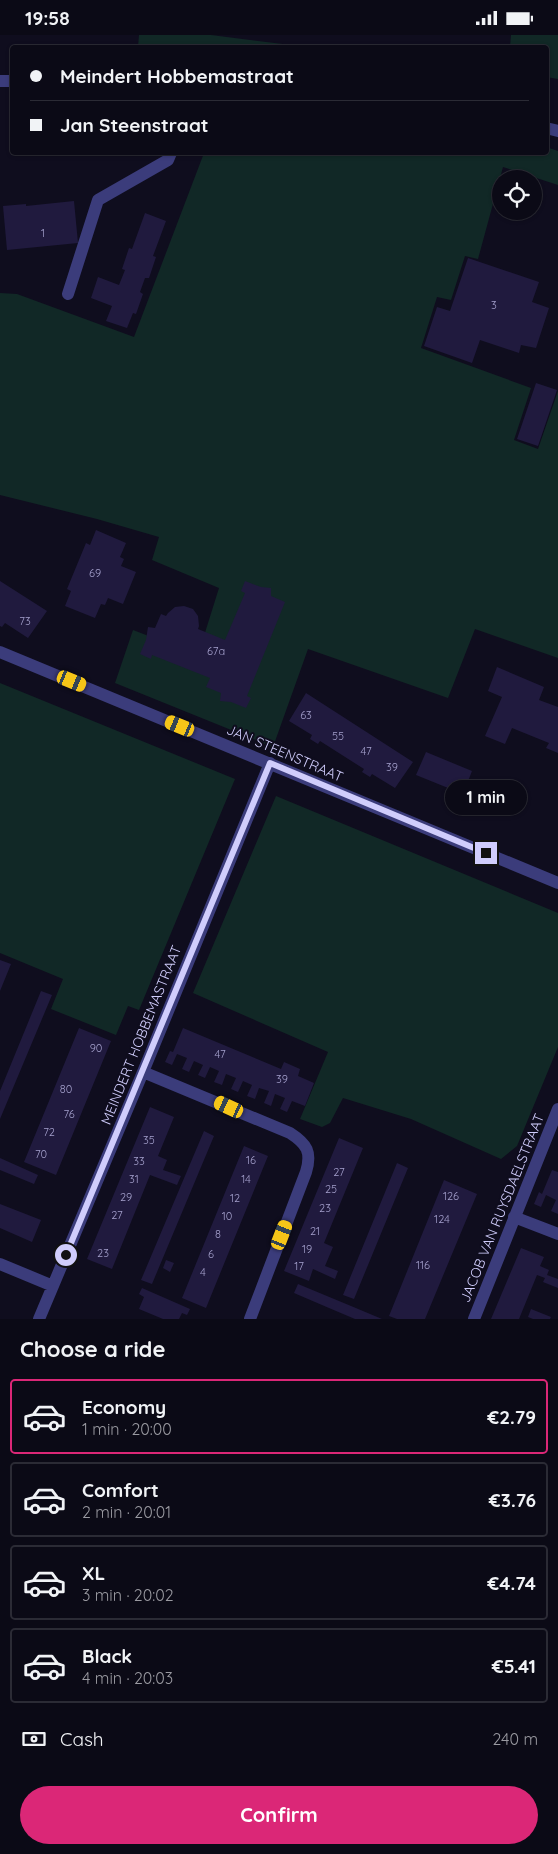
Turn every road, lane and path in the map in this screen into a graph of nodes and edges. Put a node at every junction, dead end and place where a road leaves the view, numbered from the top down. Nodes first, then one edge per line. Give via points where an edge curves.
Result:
1 (170, 155) edge
2 (68, 294) dead end
3 (0, 652) edge
4 (270, 763) junction
5 (558, 883) edge
6 (143, 1072) junction
7 (558, 1109) edge
8 (514, 1217) junction
9 (558, 1234) edge
10 (0, 1264) edge
11 (53, 1286) junction
12 (39, 1319) edge
13 (250, 1319) edge
14 (474, 1319) edge

1 - 2 street via 168,160 98,200
3 - 4 street, JAN STEENSTRAAT
4 - 5 street, JAN STEENSTRAAT
4 - 6 street, MEINDERT HOBBEMASTRAAT
6 - 11 street, MEINDERT HOBBEMASTRAAT
6 - 13 street via 290,1133 307,1148 309,1163
7 - 8 street, JACOB VAN RUYSDAELSTRAAT
8 - 9 street
8 - 14 street, JACOB VAN RUYSDAELSTRAAT
10 - 11 street
11 - 12 street, MEINDERT HOBBEMASTRAAT

